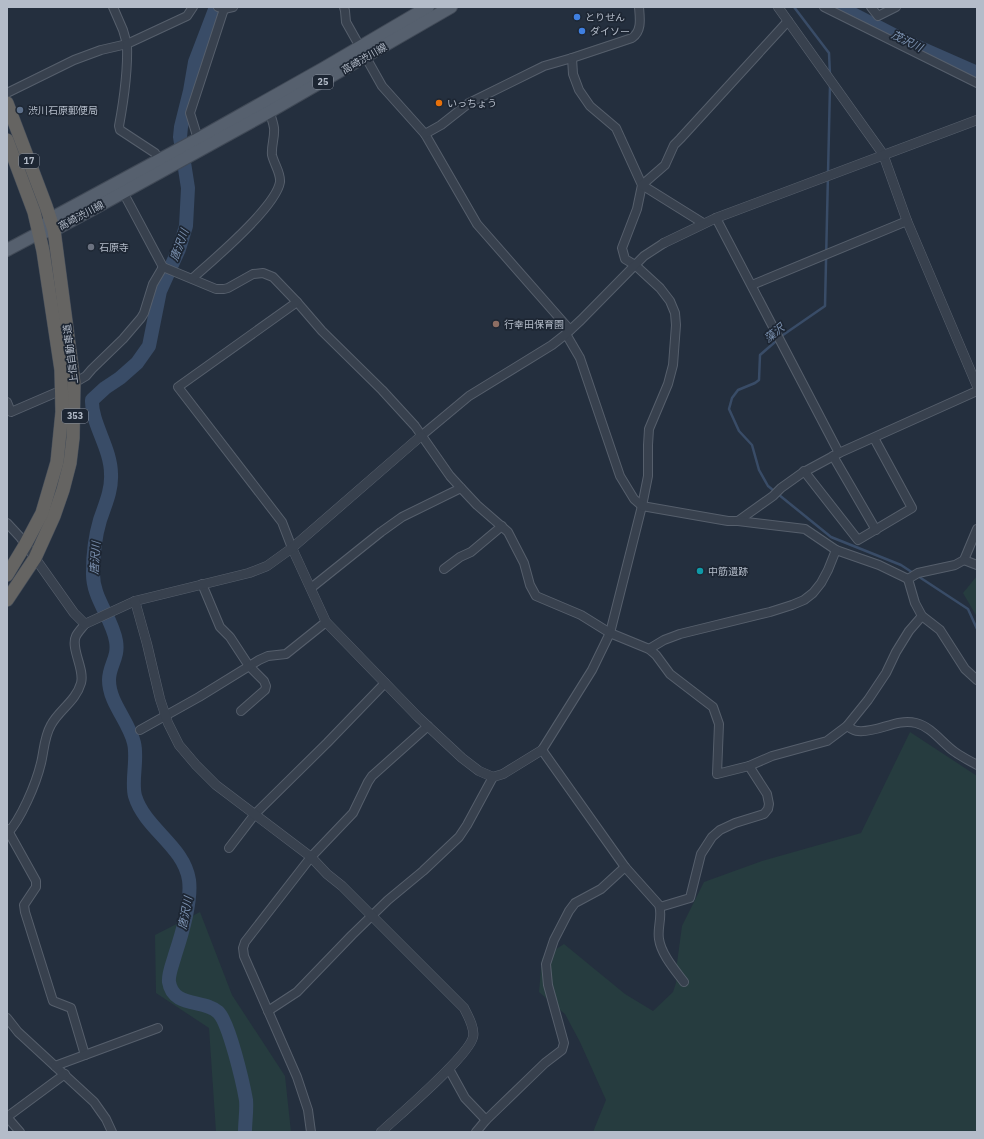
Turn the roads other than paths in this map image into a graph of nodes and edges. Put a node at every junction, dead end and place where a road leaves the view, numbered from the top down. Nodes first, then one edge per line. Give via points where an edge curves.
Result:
1 (113, 7) edge
2 (193, 7) edge
3 (234, 7) edge
4 (344, 7) edge
5 (428, 7) edge
6 (450, 7) edge
7 (640, 7) edge
8 (778, 7) edge
9 (824, 7) edge
10 (871, 7) edge
11 (896, 7) edge
12 (221, 8) edge
13 (788, 21) junction
14 (127, 44) junction
15 (362, 52) junction
16 (572, 58) junction
17 (977, 83) edge
18 (7, 93) edge
19 (267, 99) junction
20 (7, 103) edge
21 (269, 112) junction
22 (977, 120) edge
23 (425, 134) junction
24 (7, 140) edge
25 (194, 145) junction
26 (883, 154) junction
27 (177, 157) junction
28 (159, 160) junction
29 (642, 185) junction
30 (123, 192) junction
31 (716, 218) junction
32 (907, 221) junction
33 (703, 223) junction
34 (52, 224) junction
35 (39, 233) junction
36 (664, 243) joint
37 (7, 250) edge
38 (635, 265) junction
39 (163, 267) junction
40 (193, 278) junction
41 (752, 285) junction
42 (297, 302) junction
43 (568, 332) junction
44 (74, 382) junction
45 (977, 386) edge
46 (62, 390) junction
47 (977, 391) edge
48 (7, 402) edge
49 (421, 436) junction
50 (874, 438) junction
51 (836, 455) junction
52 (804, 471) junction
53 (461, 488) junction
54 (642, 506) junction
55 (738, 521) junction
56 (7, 523) edge
57 (502, 526) junction
58 (977, 529) edge
59 (876, 530) junction
60 (25, 545) junction
61 (292, 548) junction
62 (836, 550) junction
63 (35, 558) junction
64 (964, 560) junction
65 (977, 565) edge
66 (444, 569) dead end
67 (7, 575) edge
68 (908, 579) junction
69 (202, 584) junction
70 (311, 588) junction
71 (7, 600) edge
72 (136, 601) junction
73 (922, 616) junction
74 (326, 622) junction
75 (85, 624) junction
76 (610, 633) junction
77 (649, 649) junction
78 (249, 666) junction
79 (977, 680) edge
80 (385, 683) junction
81 (241, 711) dead end
82 (165, 715) junction
83 (428, 726) junction
84 (847, 726) junction
85 (140, 730) dead end
86 (542, 750) junction
87 (977, 764) edge
88 (749, 766) junction
89 (493, 777) junction
90 (255, 814) junction
91 (8, 832) edge
92 (229, 848) dead end
93 (310, 857) junction
94 (625, 867) junction
95 (660, 907) junction
96 (372, 916) junction
97 (684, 982) dead end
98 (268, 1011) junction
99 (7, 1018) edge
100 (158, 1028) dead end
101 (85, 1055) junction
102 (55, 1066) junction
103 (448, 1069) junction
104 (65, 1074) junction
105 (7, 1117) edge
106 (486, 1120) junction
107 (20, 1132) edge
108 (112, 1132) edge
109 (311, 1132) edge
110 (381, 1132) edge
111 (476, 1132) edge

1 - 14 street
2 - 14 street via 187,16
3 - 12 street
4 - 15 street via 346,22
5 - 15 main road, 高崎渋川線 / 25
6 - 15 main road, 高崎渋川線 / 25
7 - 16 street via 640,26 632,38
8 - 13 street
9 - 17 street
10 - 11 street via 878,16
12 - 25 street via 190,113
13 - 26 street
13 - 29 street via 674,145 665,165
14 - 18 street via 74,60
14 - 28 street via 120,130 155,153
15 - 19 main road, 高崎渋川線 / 25
15 - 21 main road, 高崎渋川線 / 25
15 - 23 street via 382,86
16 - 23 street via 544,66 469,103
16 - 29 street via 573,74 579,90 590,106 616,128
19 - 21 street
19 - 25 main road, 高崎渋川線 / 25
20 - 34 highway, 上信自動車道 / 17
21 - 25 main road, 高崎渋川線 / 25
21 - 40 street via 274,130 272,155 280,183 270,202 238,238
22 - 26 street
23 - 43 street via 478,224
24 - 35 highway, 上信自動車道 / 17 via 34,212
25 - 27 main road, 高崎渋川線 / 25
26 - 31 street
26 - 32 street
27 - 28 main road, 高崎渋川線 / 25
27 - 30 main road, 高崎渋川線 / 25
28 - 34 main road, 高崎渋川線 / 25
29 - 33 street
29 - 38 street via 637,209 622,248 625,259
30 - 34 main road, 高崎渋川線 / 25
30 - 39 street
31 - 33 street
31 - 41 street
32 - 41 street
32 - 45 street
33 - 36 street
34 - 35 main road, 高崎渋川線 / 25
34 - 44 highway, 上信自動車道 / 353
35 - 37 main road, 25
35 - 46 highway, 上信自動車道 / 353 via 52,305
36 - 38 street
38 - 43 street
38 - 54 street via 670,301 676,325 673,365 649,429 648,476
39 - 40 street
39 - 44 street via 152,284 142,318 86,376
40 - 42 street via 216,289 224,289 253,274 263,273 273,277
41 - 51 street
42 - 49 street via 322,331 382,390
42 - 61 street via 178,388 282,522
43 - 49 street via 552,345 469,396
43 - 54 street via 580,358 620,476 634,499
44 - 46 street
44 - 63 highway, 上信自動車道 / 353 via 74,424 70,463 54,516
46 - 48 street via 11,412
46 - 60 highway, 上信自動車道 / 353 via 57,462 42,513
47 - 50 street
49 - 53 street
49 - 61 street
50 - 51 street
50 - 59 street via 912,508
51 - 52 street
51 - 59 street
52 - 55 street
52 - 59 street via 858,540
53 - 57 street
53 - 70 street via 402,517
54 - 55 street
54 - 76 street
55 - 62 street via 805,529
56 - 60 street
57 - 66 street via 471,552
57 - 76 street via 508,532 524,563 536,596 581,615
58 - 64 street
60 - 63 street
60 - 67 highway, 上信自動車道 / 353
61 - 69 street via 267,566
61 - 70 street
62 - 68 street via 879,565
62 - 77 street via 821,583 804,600 770,612 680,634
63 - 71 highway, 上信自動車道 / 353
63 - 75 street
64 - 65 street
64 - 68 street via 955,565 918,573
68 - 73 street
69 - 72 street
69 - 78 street via 220,627 230,637
70 - 74 street
72 - 75 street
72 - 82 street
73 - 79 street via 940,630 965,669
73 - 84 street via 909,631 868,700
74 - 78 street via 286,654 268,656
74 - 80 street
75 - 91 street via 75,636 82,675 81,684 72,701 56,716 50,727 37,779 28,800
76 - 77 street
76 - 86 street via 592,670
77 - 88 street via 670,674 713,707 719,724 717,774
78 - 81 street via 266,686 265,690
78 - 82 street
80 - 83 street
80 - 90 street
82 - 85 street
82 - 90 street via 179,745 196,765 216,785
83 - 89 street via 462,758 479,771
83 - 93 street via 372,776 353,813
84 - 87 street via 857,732 875,730 899,722 916,723 933,732 955,752
84 - 88 street via 827,741 772,756
86 - 89 street via 503,774
86 - 94 street
88 - 95 street via 767,794 768,809 764,814 720,830 712,837 701,854 690,898
89 - 96 street via 458,837
90 - 92 street
90 - 93 street
91 - 101 street via 36,881 36,887 24,905 53,1001 71,1008
93 - 96 street
93 - 98 street via 242,948
94 - 95 street
94 - 106 street via 601,889 575,903 554,940 546,964 548,985 564,1043 562,1050
95 - 97 street via 659,938 663,950
96 - 98 street via 297,992
96 - 103 street via 464,1008 470,1020 474,1035 471,1043
98 - 109 street via 297,1077 308,1110
99 - 102 street via 18,1032
100 - 101 street
101 - 102 street
102 - 104 street
103 - 106 street via 465,1098
103 - 110 street
104 - 105 street
104 - 108 street via 94,1102
105 - 107 street
106 - 111 street

